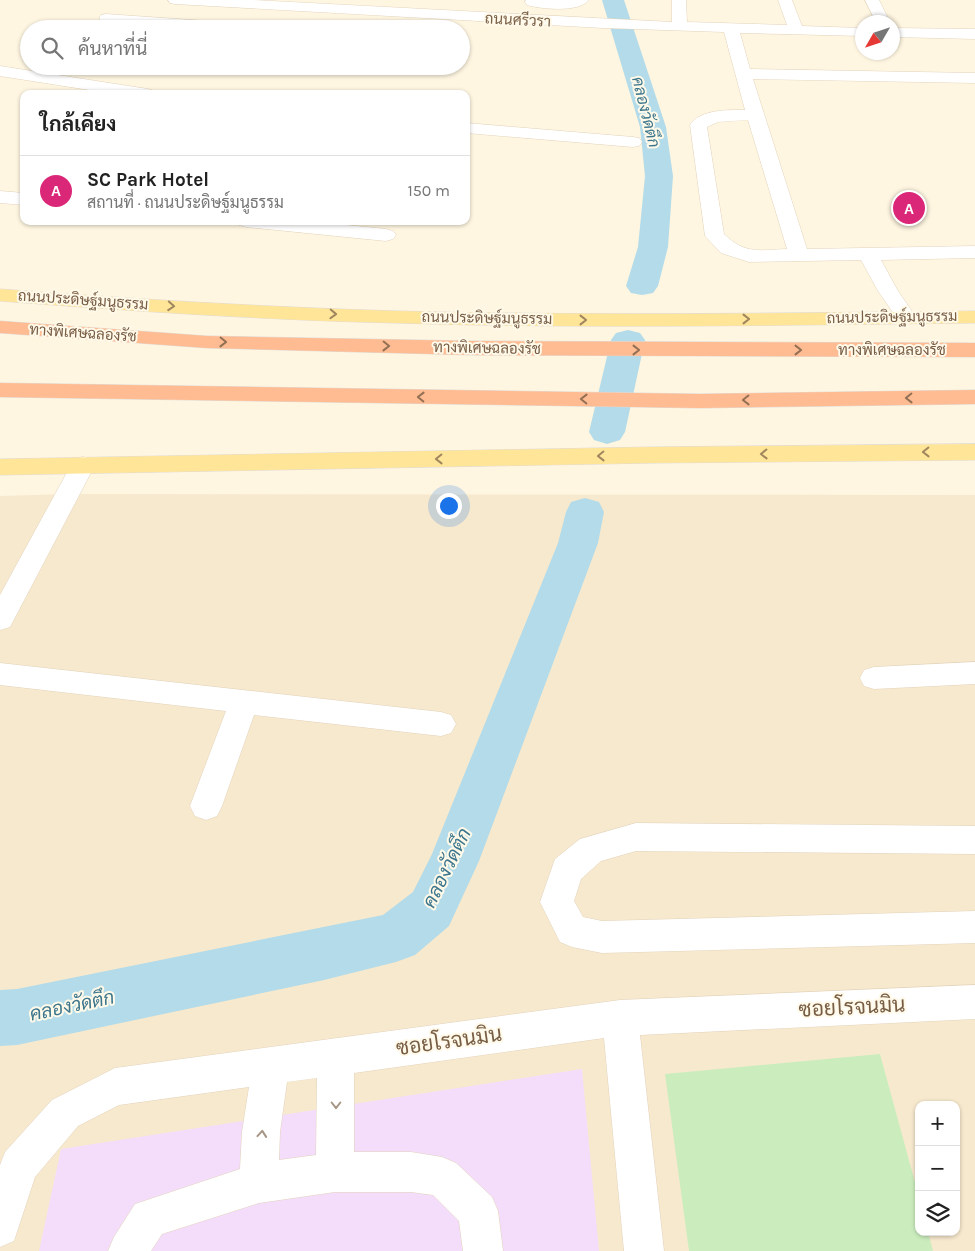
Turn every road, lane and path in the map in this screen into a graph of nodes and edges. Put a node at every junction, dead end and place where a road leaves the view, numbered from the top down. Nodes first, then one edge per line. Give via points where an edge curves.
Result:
1 (175, 0) edge
2 (420, 0) edge
3 (582, 0) edge
4 (678, 0) edge
5 (785, 0) edge
6 (872, 0) edge
7 (514, 1) edge
8 (362, 11) junction
9 (414, 14) junction
10 (880, 15) edge
11 (106, 18) dead end
12 (135, 20) edge
13 (358, 20) edge
14 (680, 27) junction
15 (731, 29) junction
16 (796, 30) junction
17 (855, 32) edge
18 (900, 32) edge
19 (975, 34) edge
20 (0, 71) edge
21 (20, 74) edge
22 (743, 74) junction
23 (26, 75) edge
24 (975, 78) edge
25 (122, 90) edge
26 (755, 115) junction
27 (470, 128) edge
28 (633, 142) dead end
29 (0, 197) edge
30 (20, 199) edge
31 (286, 225) edge
32 (386, 235) dead end
33 (867, 252) junction
34 (975, 252) edge
35 (799, 255) junction
36 (0, 295) edge
37 (906, 317) junction
38 (975, 317) edge
39 (0, 327) edge
40 (975, 350) edge
41 (0, 390) edge
42 (975, 397) edge
43 (975, 452) edge
44 (83, 465) junction
45 (0, 467) edge
46 (0, 620) edge
47 (975, 673) edge
48 (0, 674) edge
49 (874, 678) dead end
50 (244, 703) junction
51 (441, 724) dead end
52 (206, 806) dead end
53 (975, 840) edge
54 (975, 927) edge
55 (975, 1002) edge
56 (620, 1018) junction
57 (336, 1056) junction
58 (271, 1065) junction
59 (336, 1172) junction
60 (259, 1183) junction
61 (0, 1227) edge
62 (128, 1251) edge
63 (483, 1251) edge
64 (644, 1251) edge

1 - 8 street, ถนนศรีวรา
2 - 9 street
3 - 7 street via 560,4
4 - 14 street
5 - 16 street
6 - 10 street
8 - 9 street, ถนนศรีวรา
8 - 13 street
9 - 14 street, ถนนศรีวรา
11 - 12 street
14 - 15 street, ถนนศรีวรา
15 - 16 street, ถนนศรีวรา
15 - 22 street
16 - 17 street, ถนนศรีวรา
18 - 19 street
20 - 21 street
22 - 24 street
22 - 26 street
23 - 25 street
26 - 35 street
26 - 35 street via 706,119 698,125 715,236 728,249 749,256
27 - 28 street
29 - 30 street
31 - 32 street
33 - 34 street
33 - 35 street
33 - 37 street
36 -> 37 main road, ถนนประดิษฐ์มนูธรรม via 396,317 580,320
37 - 38 main road, ถนนประดิษฐ์มนูธรรม
39 -> 40 highway, ทางพิเศษฉลองรัช via 207,342 471,348
42 -> 41 highway via 700,401
43 -> 44 main road
44 - 45 main road
44 - 46 street
47 - 49 street
48 - 50 street
50 - 51 street
50 - 52 street
53 - 54 street via 636,837 591,849 567,870 557,902 572,932 602,937
55 - 56 street, ซอยโรจนมิน
56 - 57 street, ซอยโรจนมิน
56 - 64 street
57 - 58 street, ซอยโรจนมิน
57 -> 59 street
60 -> 58 street
58 - 61 street, ซอยโรจนมิน via 115,1087 65,1113 19,1166
59 - 60 street
59 - 63 street via 411,1172 442,1176 478,1211
60 - 62 street via 148,1218

